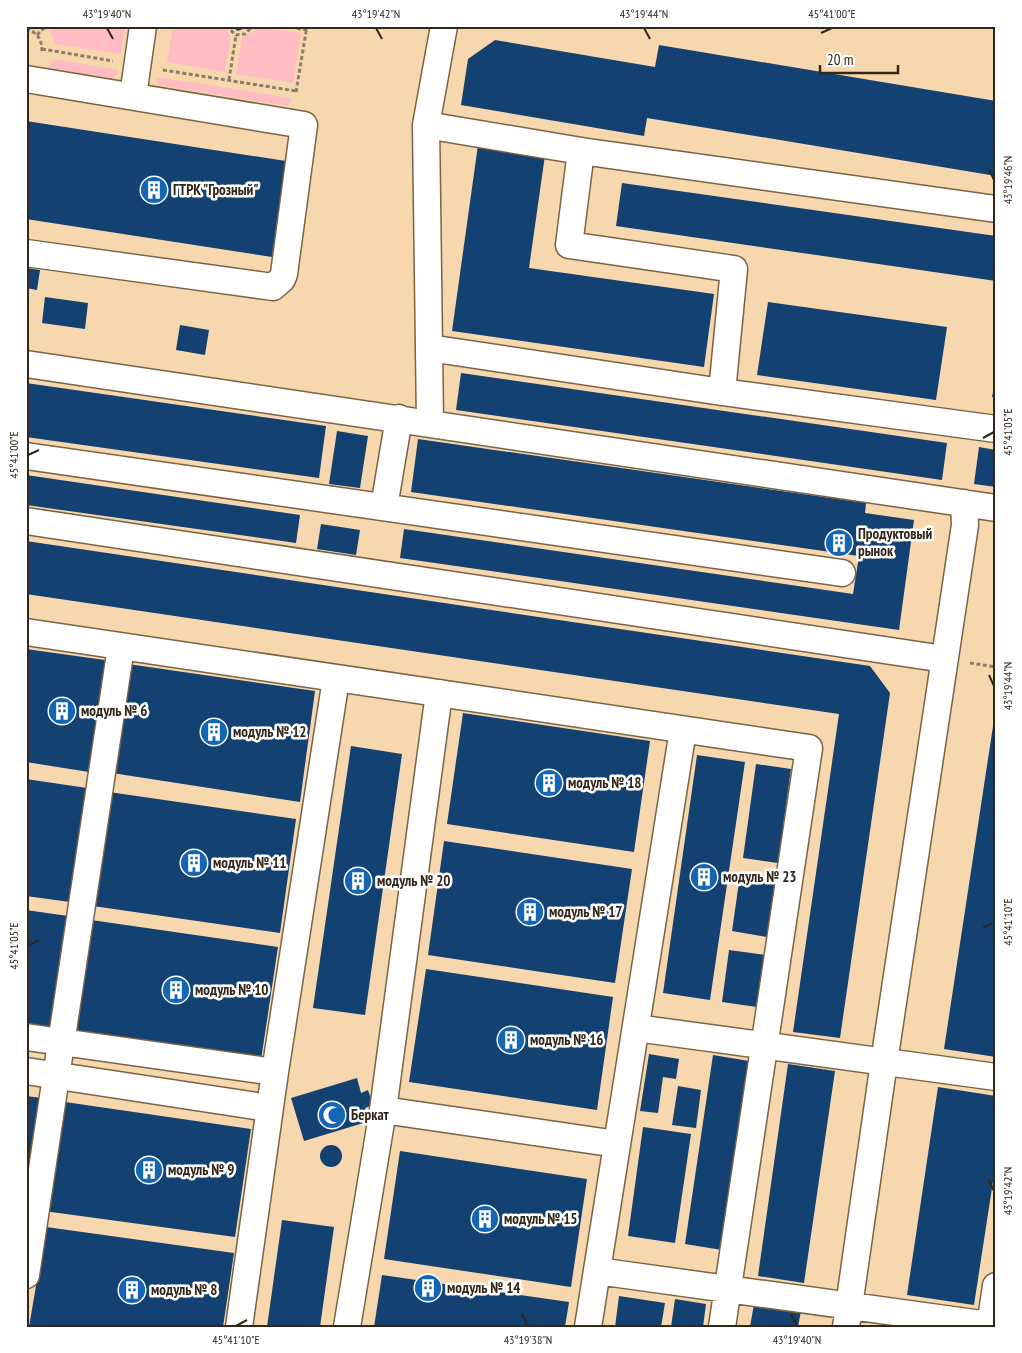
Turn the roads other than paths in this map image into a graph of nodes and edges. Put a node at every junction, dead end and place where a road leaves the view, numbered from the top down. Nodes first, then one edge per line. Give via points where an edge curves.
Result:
1 (143, 26) edge
2 (444, 26) edge
3 (26, 79) edge
4 (132, 96) junction
5 (426, 126) junction
6 (581, 151) junction
7 (996, 210) edge
8 (26, 253) edge
9 (429, 348) junction
10 (26, 364) edge
11 (722, 392) junction
12 (399, 418) junction
13 (430, 422) junction
14 (996, 429) edge
15 (26, 456) edge
16 (964, 503) junction
17 (384, 508) junction
18 (996, 508) edge
19 (26, 521) edge
20 (842, 573) dead end
21 (26, 632) edge
22 (121, 647) junction
23 (944, 659) junction
24 (336, 679) junction
25 (439, 693) junction
26 (683, 730) junction
27 (636, 1028) junction
28 (26, 1037) edge
29 (60, 1042) junction
30 (766, 1044) junction
31 (884, 1062) junction
32 (26, 1071) edge
33 (275, 1072) junction
34 (55, 1076) junction
35 (996, 1077) edge
36 (269, 1108) junction
37 (383, 1110) junction
38 (617, 1144) junction
39 (597, 1271) junction
40 (26, 1275) edge
41 (996, 1286) edge
42 (728, 1289) junction
43 (848, 1316) edge
44 (992, 1326) edge
45 (239, 1327) edge
46 (347, 1327) edge
47 (588, 1327) edge
48 (722, 1327) edge

1 - 4 lane
2 - 5 lane
3 - 4 lane
4 - 8 lane via 304,124 282,279 273,287
5 - 6 lane
5 - 9 lane
6 - 7 lane
6 - 11 lane via 569,245 734,269
9 - 11 lane
9 - 13 lane
10 - 12 lane
11 - 14 lane
12 - 13 lane
12 - 17 lane
13 - 16 lane
15 - 17 lane
16 - 18 lane
16 - 23 lane via 965,525
17 - 20 lane
19 - 23 lane
21 - 22 lane
22 - 24 lane
22 - 29 lane
23 - 31 lane
24 - 25 lane
24 - 33 lane
25 - 26 lane
25 - 37 lane
26 - 27 lane
26 - 30 lane via 809,748
27 - 30 lane
27 - 38 lane
28 - 29 lane
29 - 33 lane
29 - 34 lane
30 - 31 lane
30 - 42 lane
31 - 35 lane
31 - 43 lane
32 - 34 lane
33 - 36 lane
34 - 36 lane
34 - 40 lane
36 - 45 lane
37 - 38 lane
37 - 46 lane
38 - 39 lane
39 - 42 lane
39 - 47 lane
41 - 44 lane
42 - 43 lane
42 - 48 lane
43 - 44 lane

